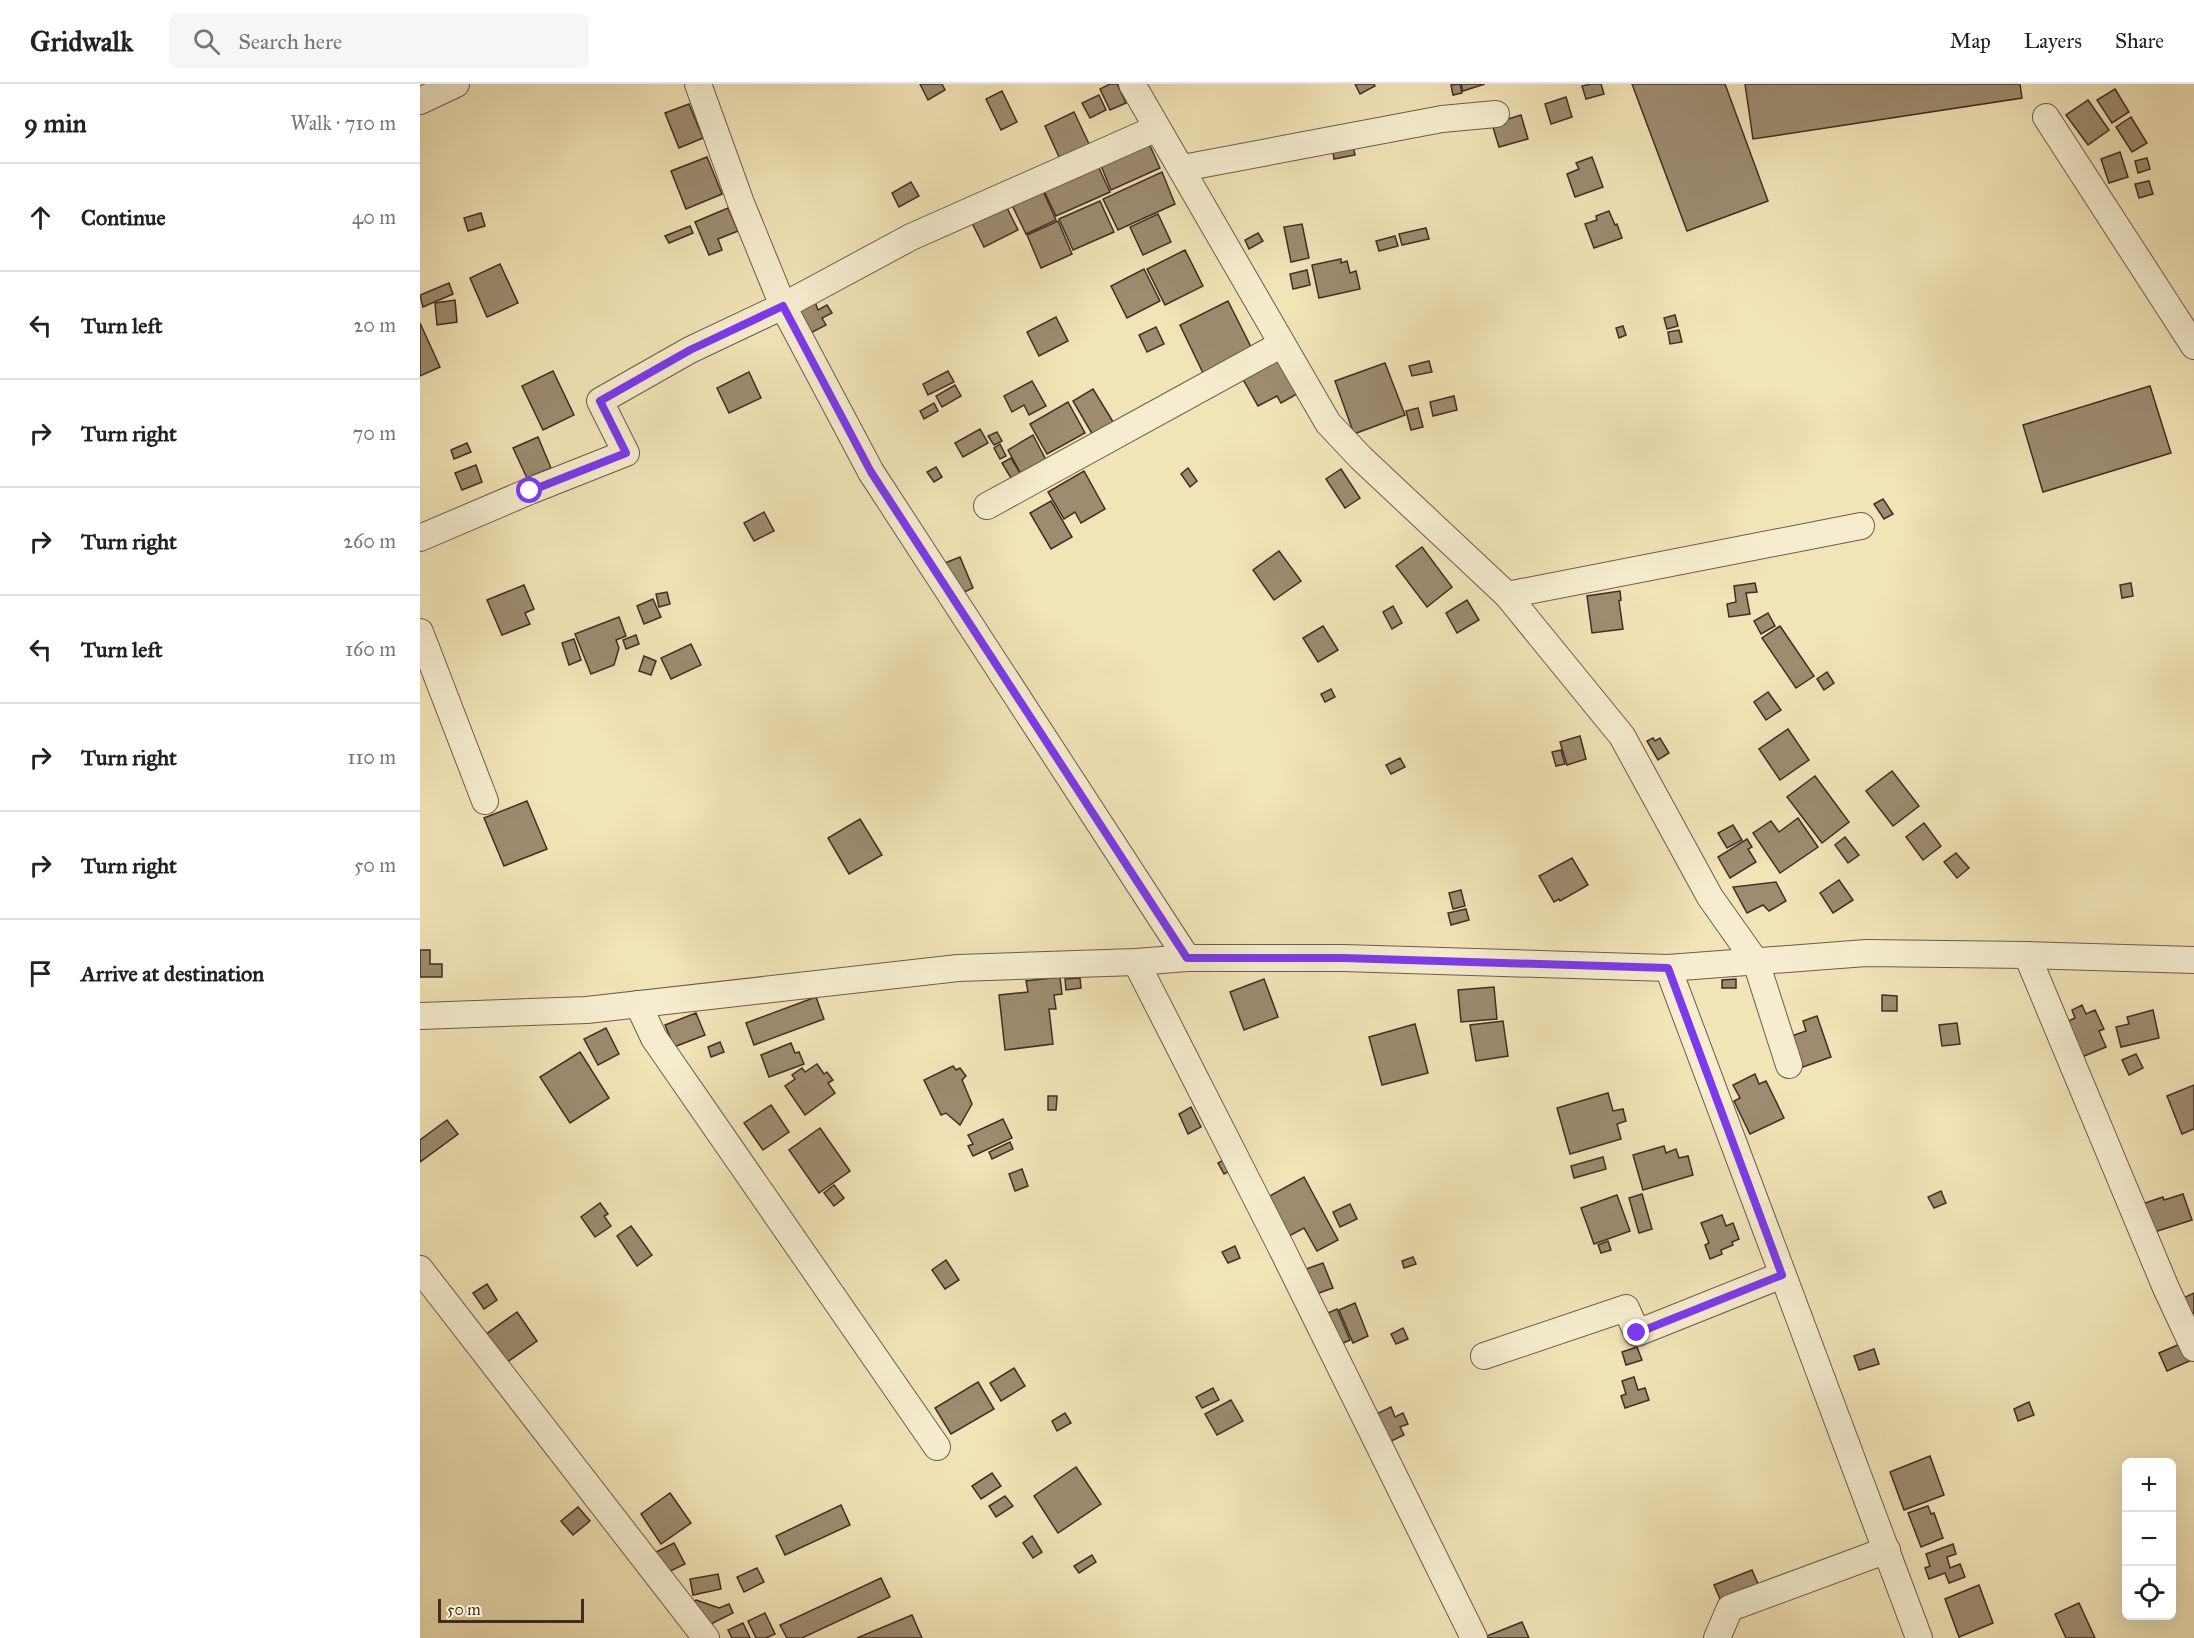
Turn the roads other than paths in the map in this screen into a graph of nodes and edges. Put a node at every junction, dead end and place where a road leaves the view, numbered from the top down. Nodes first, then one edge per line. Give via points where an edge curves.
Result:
1 (456, 84) edge
2 (698, 84) edge
3 (1132, 84) edge
4 (420, 101) edge
5 (1496, 114) dead end
6 (2046, 117) dead end
7 (1157, 128) junction
8 (1182, 168) junction
9 (783, 306) junction
10 (1282, 344) junction
11 (2194, 346) edge
12 (987, 506) dead end
13 (1861, 526) dead end
14 (420, 538) edge
15 (1507, 595) junction
16 (420, 632) edge
17 (484, 801) dead end
18 (2027, 955) junction
19 (1187, 958) junction
20 (2194, 960) edge
21 (1136, 962) junction
22 (1756, 962) junction
23 (1668, 968) junction
24 (638, 1004) junction
25 (420, 1016) edge
26 (1789, 1065) dead end
27 (420, 1269) edge
28 (1782, 1275) junction
29 (2194, 1348) edge
30 (1484, 1356) dead end
31 (937, 1447) dead end
32 (1887, 1550) junction
33 (706, 1638) edge
34 (1474, 1638) edge
35 (1717, 1638) edge
36 (1919, 1638) edge

1 - 4 street
2 - 9 street
3 - 7 street
5 - 8 street via 1443,119
6 - 11 street
7 - 8 street
7 - 9 street via 911,237
8 - 10 street
9 - 14 street via 690,350 600,401 626,453
9 - 19 street via 871,472
10 - 12 street
10 - 15 street via 1328,423
13 - 15 street
15 - 22 street via 1622,736 1710,897
16 - 17 street
18 - 20 street
18 - 22 street via 1866,953
18 - 29 street
19 - 21 street
19 - 23 street via 1343,958
21 - 24 street via 958,968
21 - 34 street
22 - 23 street
22 - 26 street
23 - 28 street
24 - 25 street via 587,1010
24 - 31 street via 654,1038
27 - 33 street
28 - 30 street via 1637,1333 1626,1308
28 - 32 street
32 - 35 street via 1730,1608
32 - 36 street

